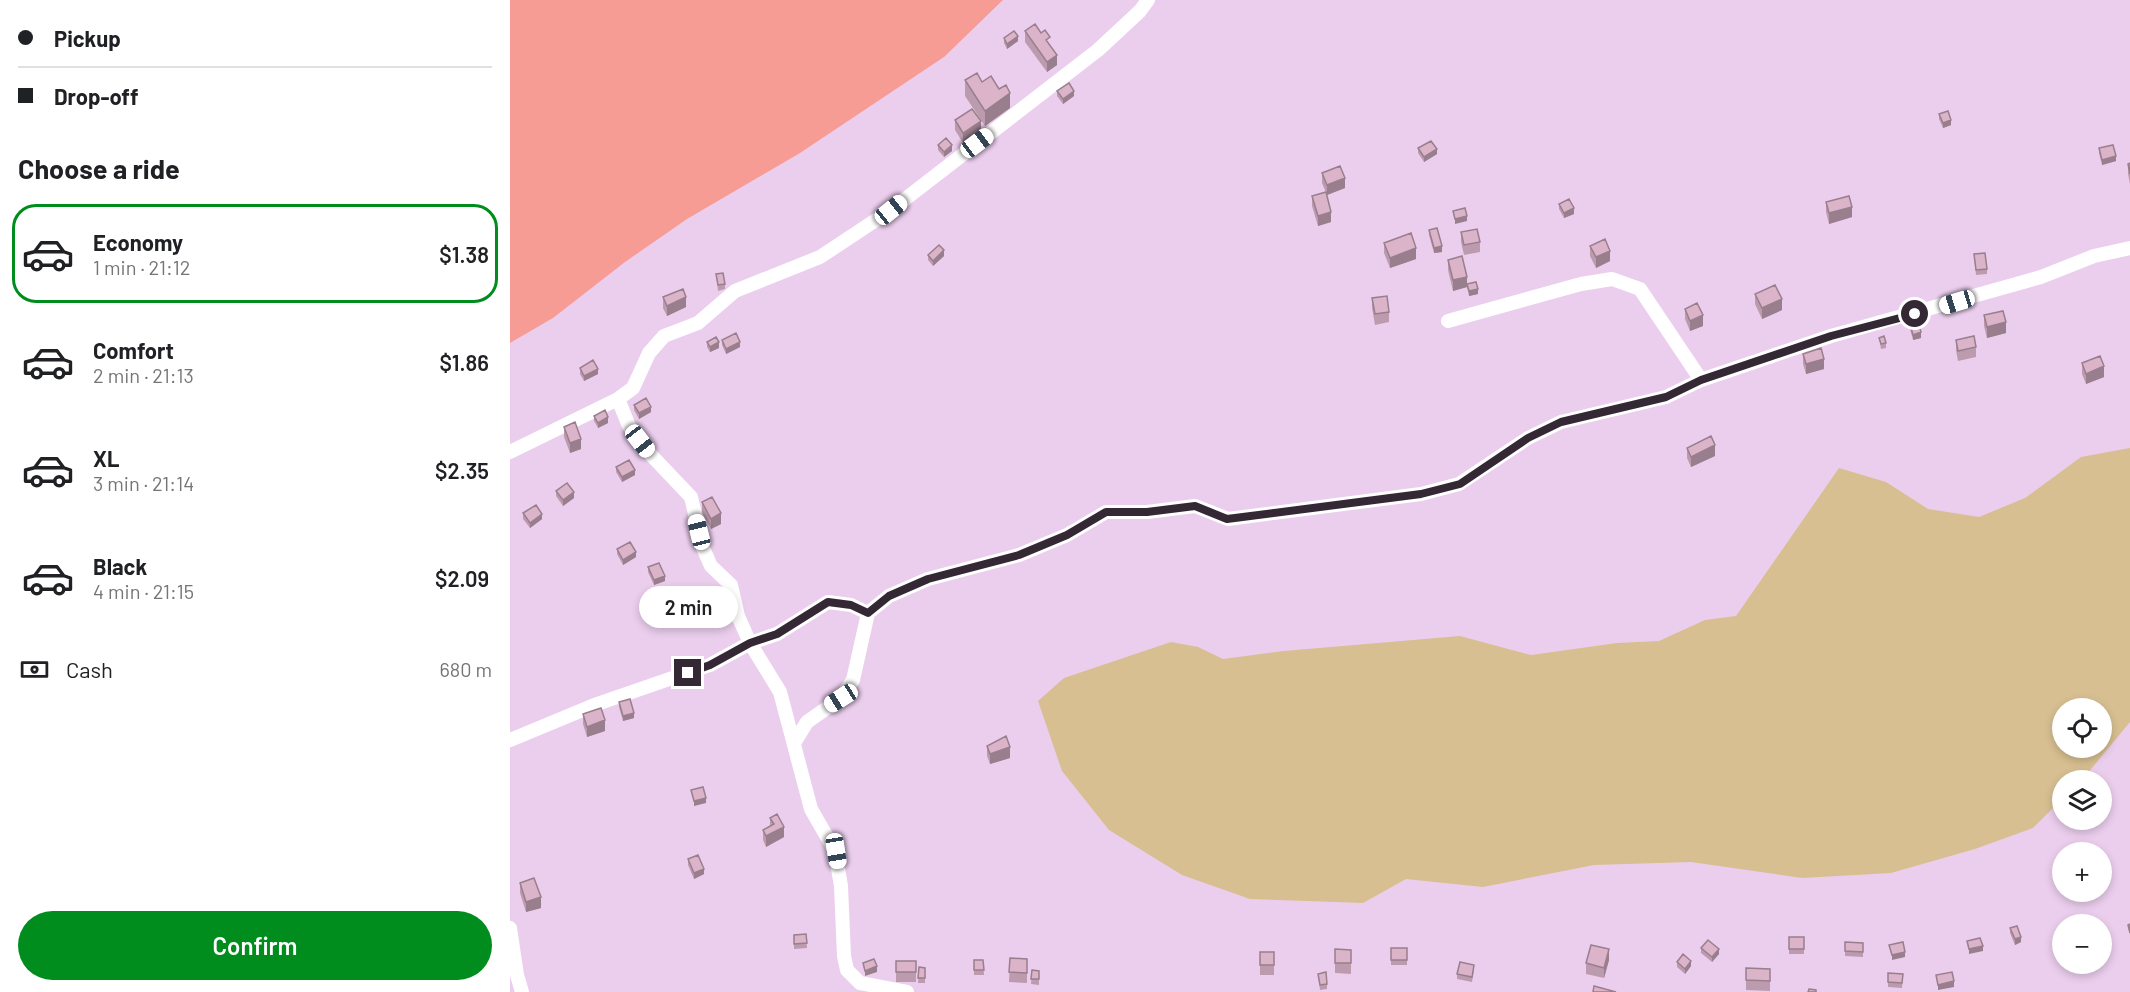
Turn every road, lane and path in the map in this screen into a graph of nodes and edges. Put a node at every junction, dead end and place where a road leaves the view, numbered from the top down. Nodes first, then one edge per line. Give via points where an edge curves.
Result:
1 (1148, 0) edge
2 (2130, 248) edge
3 (1448, 321) dead end
4 (1701, 380) junction
5 (618, 399) junction
6 (510, 452) edge
7 (868, 613) junction
8 (750, 643) junction
9 (510, 740) edge
10 (794, 743) junction
11 (510, 928) edge
12 (522, 992) edge
13 (907, 992) edge

1 - 5 street via 1098,51 891,210 820,257 735,291 698,323 664,336 649,353 633,388
2 - 4 street via 1831,336
3 - 4 street via 1612,279 1640,289
4 - 7 street via 1666,397 1561,422 1528,438 1460,484 1421,494 1227,519 1195,506 1106,512 1067,535 1019,555 928,579 889,596
5 - 6 street
5 - 8 street via 629,426 691,497 703,548 711,566 731,585
7 - 8 street via 851,605 828,602 777,634
7 - 10 street via 853,680 841,698 807,722
8 - 9 street via 710,665 597,704
8 - 10 street via 780,692
10 - 13 street via 811,809 836,851 847,970 860,983
11 - 12 street

